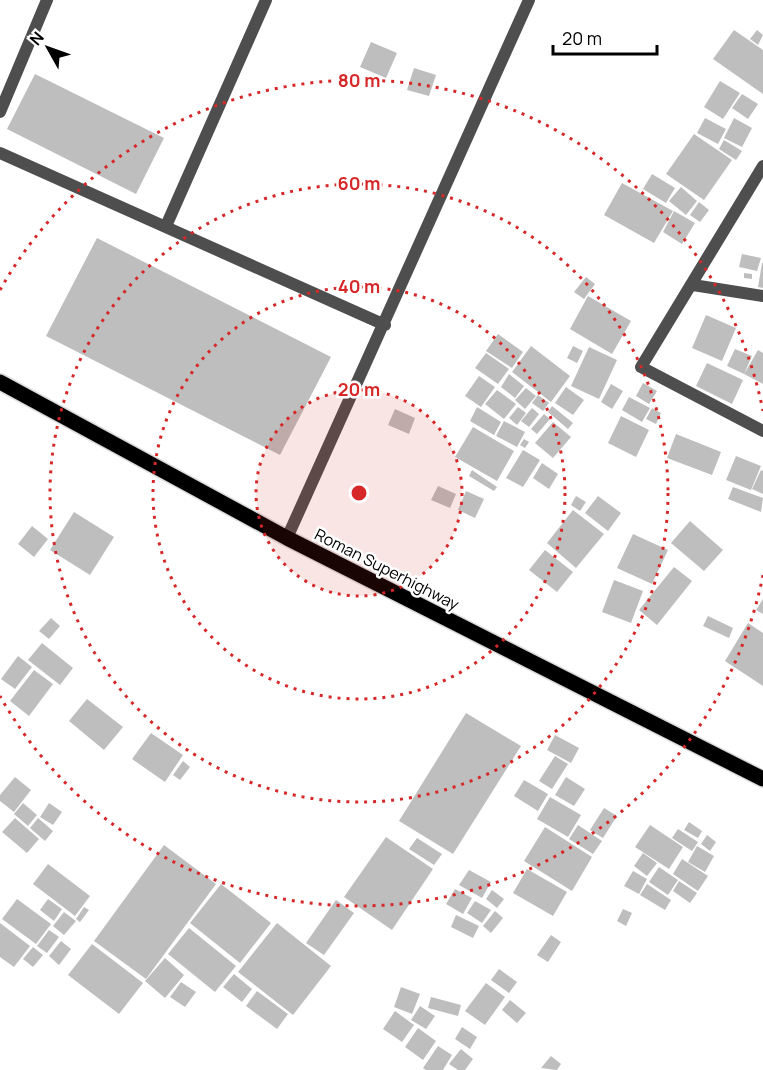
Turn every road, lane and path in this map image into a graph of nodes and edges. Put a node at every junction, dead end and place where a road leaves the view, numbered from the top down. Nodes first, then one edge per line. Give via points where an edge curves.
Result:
1 (47, 0) edge
2 (266, 0) edge
3 (529, 0) edge
4 (0, 112) edge
5 (0, 153) edge
6 (763, 166) edge
7 (166, 226) junction
8 (693, 285) junction
9 (763, 296) edge
10 (384, 325) junction
11 (0, 382) edge
12 (763, 431) edge
13 (287, 538) junction
14 (763, 779) edge

1 - 4 street
2 - 7 street
3 - 10 street
5 - 7 street
6 - 8 street
7 - 10 street
8 - 9 street
8 - 12 street via 641,367
10 - 13 street
11 - 13 main road, Roman Superhighway
13 - 14 main road, Roman Superhighway

